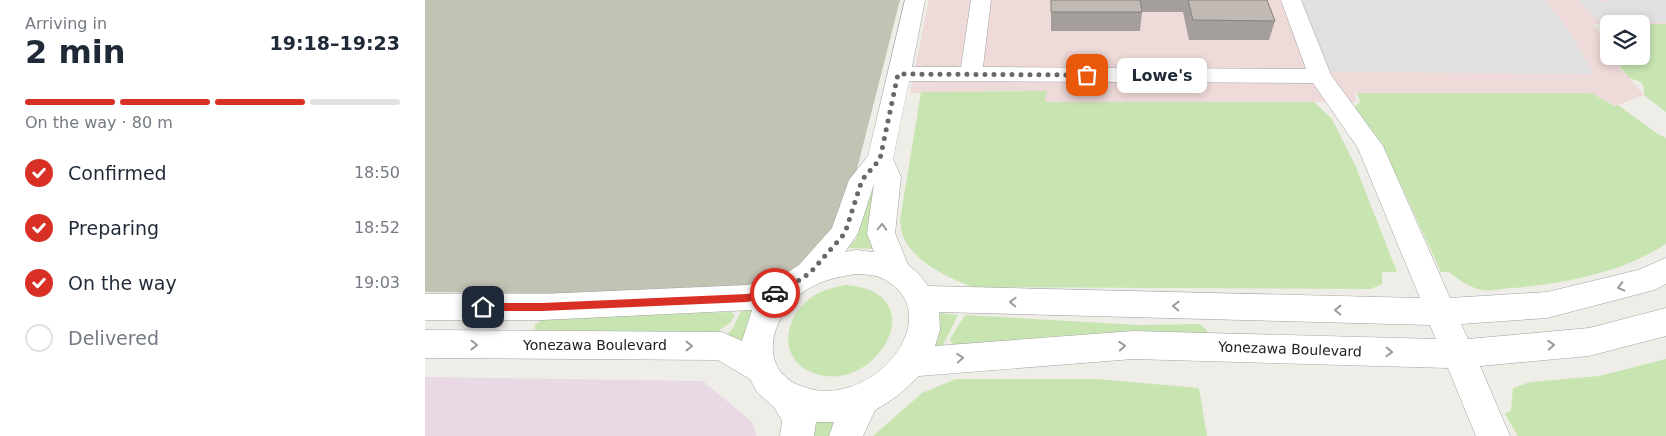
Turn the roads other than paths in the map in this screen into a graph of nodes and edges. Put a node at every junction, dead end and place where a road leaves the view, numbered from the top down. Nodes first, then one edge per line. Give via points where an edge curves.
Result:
1 (915, 0) edge
2 (981, 0) edge
3 (1291, 0) edge
4 (898, 74) junction
5 (971, 75) junction
6 (1320, 76) junction
7 (880, 159) junction
8 (1666, 270) edge
9 (810, 273) junction
10 (897, 273) junction
11 (783, 291) junction
12 (920, 299) junction
13 (425, 306) edge
14 (1439, 312) junction
15 (1666, 322) edge
16 (425, 344) edge
17 (1458, 354) junction
18 (911, 362) junction
19 (759, 368) junction
20 (787, 398) junction
21 (861, 400) junction
22 (797, 436) edge
23 (846, 436) edge
24 (1493, 436) edge

1 - 4 street
2 - 5 street
3 - 6 street
4 - 5 street
4 - 7 street
5 - 6 street
6 - 14 street via 1369,146
7 - 9 street via 862,180 845,233
10 -> 7 street via 881,233 888,177
8 -> 14 street via 1644,281 1547,305
9 - 10 street via 833,264 856,262 878,264
9 - 11 street
10 - 12 street via 911,284
11 - 13 street via 747,298 542,307
11 - 19 street via 765,315 756,341
14 -> 12 street
12 - 18 street via 924,318 921,340
14 - 17 street
17 -> 15 street, Yonezawa Boulevard via 1589,342
16 -> 19 street, Yonezawa Boulevard via 722,346
18 -> 17 street, Yonezawa Boulevard via 1133,345
17 - 24 street
18 - 21 street via 881,390
19 - 20 street via 771,387
20 - 21 street via 813,407
20 - 22 street via 800,418
21 - 23 street

